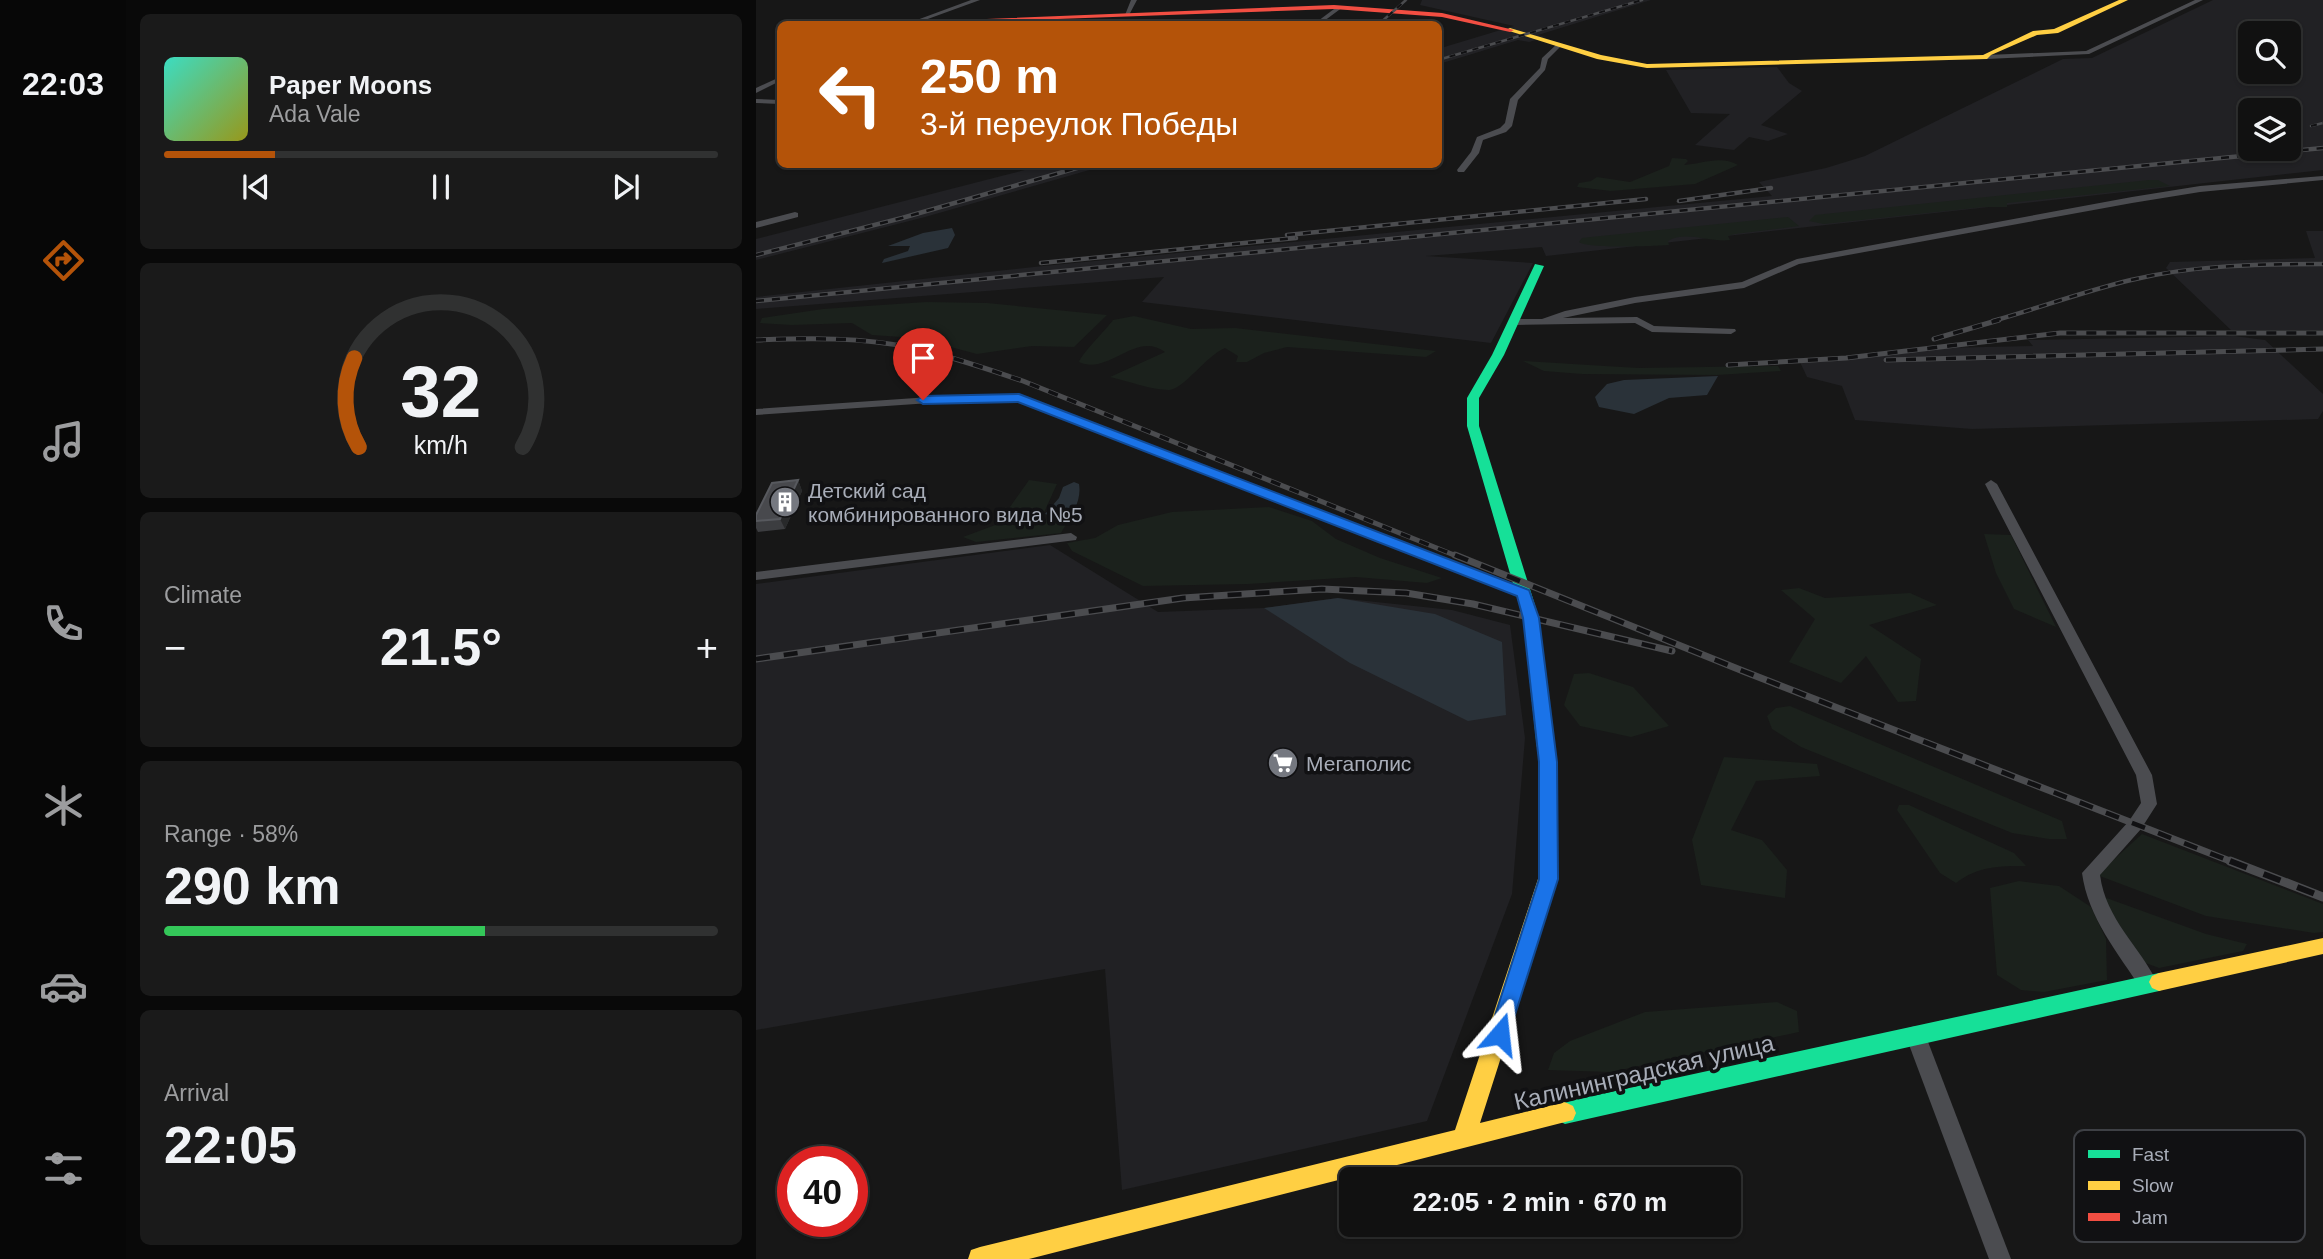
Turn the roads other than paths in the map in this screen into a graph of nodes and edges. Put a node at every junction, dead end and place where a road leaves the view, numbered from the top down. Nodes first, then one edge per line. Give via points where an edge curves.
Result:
1 (977, 0) edge
2 (2124, 0) edge
3 (2200, 0) edge
4 (1315, 3) edge
5 (1130, 7) edge
6 (1340, 7) junction
7 (918, 21) edge
8 (939, 21) edge
9 (1321, 21) edge
10 (1559, 45) junction
11 (1987, 57) junction
12 (777, 81) edge
13 (756, 92) edge
14 (756, 101) edge
15 (777, 102) edge
16 (1461, 170) dead end
17 (2323, 178) edge
18 (795, 215) dead end
19 (756, 225) edge
20 (1539, 266) dead end
21 (1514, 322) junction
22 (1542, 322) junction
23 (1731, 331) dead end
24 (756, 412) edge
25 (1991, 484) dead end
26 (1070, 537) dead end
27 (756, 576) edge
28 (1524, 594) junction
29 (2323, 946) edge
30 (2148, 984) junction
31 (1915, 1034) junction
32 (1464, 1137) junction
33 (980, 1259) edge
34 (2000, 1259) edge

1 - 7 street
2 - 11 main road
3 - 11 street via 2087,52
4 - 5 main road
4 - 6 main road
5 - 8 main road
6 - 9 street
6 - 10 main road via 1469,20
10 - 11 main road via 1652,67
10 - 16 street via 1514,99 1509,124 1480,139
12 - 13 street
14 - 15 street
17 - 22 street via 2132,200 1797,262 1744,285 1635,300
18 - 19 street
20 - 21 main road
21 - 22 street
21 - 28 main road via 1473,398 1474,426
22 - 23 street via 1637,320 1652,329
24 - 28 street via 945,398 1019,398
25 - 30 street via 2144,775 2149,804 2091,873 2092,889 2107,919
26 - 27 street
28 - 32 main road via 1531,618 1548,762 1548,879
29 - 30 main road, Калининградская улица
30 - 31 main road, Калининградская улица
31 - 32 main road, Калининградская улица
31 - 34 street
32 - 33 main road, Калининградская улица

